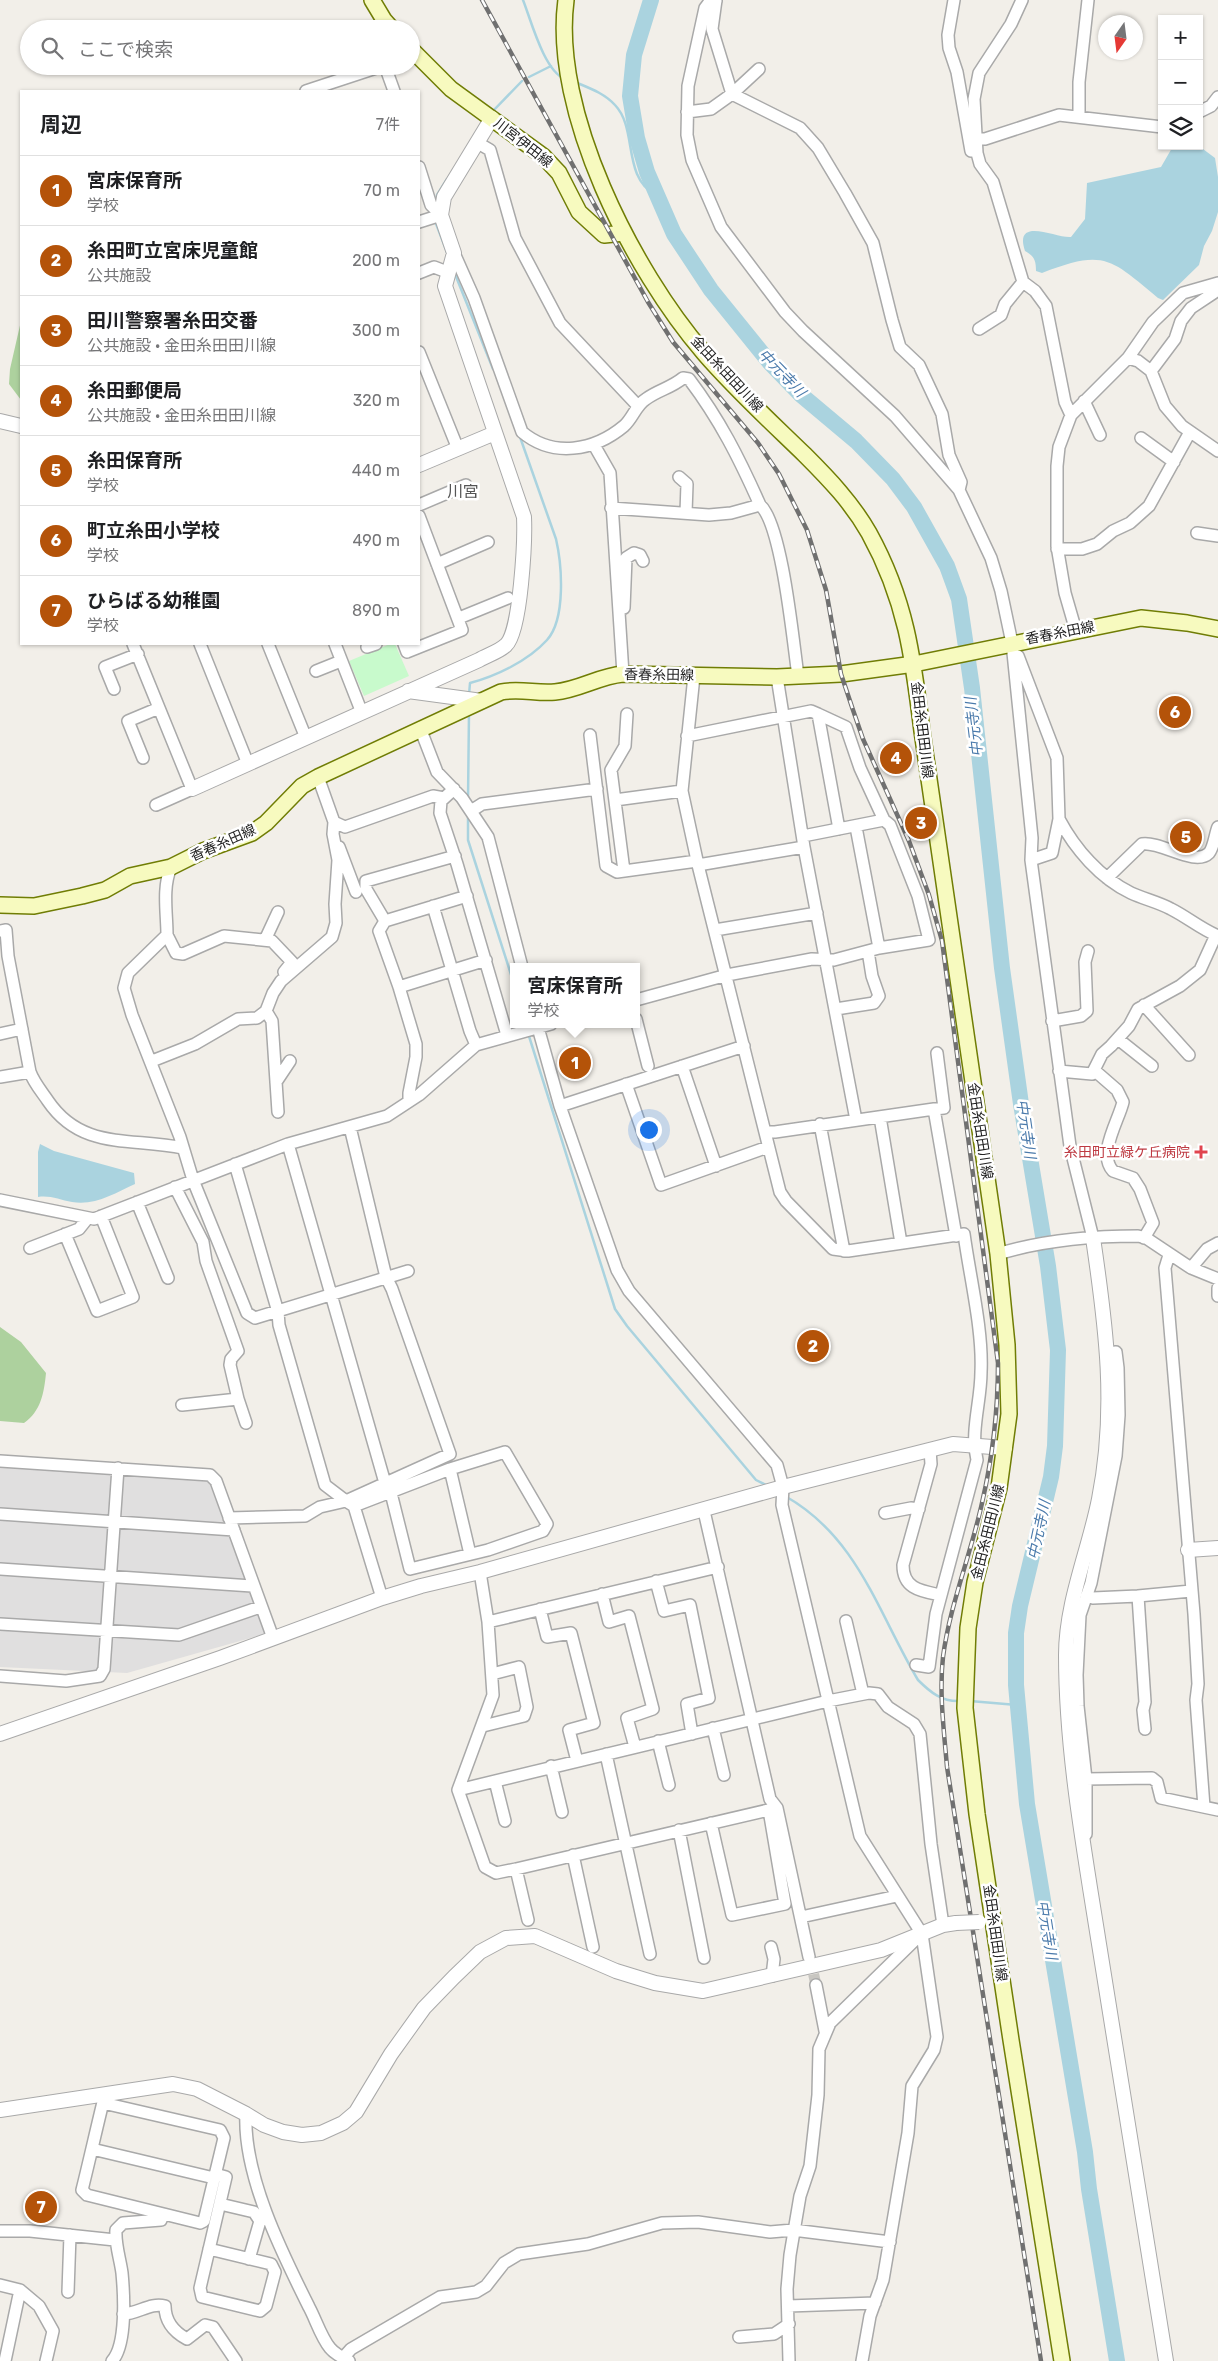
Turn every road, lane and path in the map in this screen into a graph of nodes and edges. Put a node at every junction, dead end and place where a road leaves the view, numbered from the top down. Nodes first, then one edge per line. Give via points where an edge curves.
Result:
1 (372, 0) edge
2 (566, 0) edge
3 (716, 0) edge
4 (954, 0) edge
5 (1022, 0) edge
6 (1088, 0) edge
7 (382, 20) edge
8 (420, 58) edge
9 (759, 69) dead end
10 (356, 75) edge
11 (388, 75) edge
12 (309, 90) edge
13 (394, 90) edge
14 (732, 94) junction
15 (1218, 98) edge
16 (1203, 110) edge
17 (687, 112) junction
18 (1079, 117) junction
19 (492, 118) junction
20 (1158, 127) edge
21 (976, 139) junction
22 (478, 143) junction
23 (977, 153) junction
24 (420, 170) edge
25 (441, 215) junction
26 (420, 222) edge
27 (624, 233) junction
28 (454, 253) junction
29 (447, 272) junction
30 (420, 273) edge
31 (1023, 282) junction
32 (1218, 284) edge
33 (1218, 290) edge
34 (1169, 306) junction
35 (1181, 321) junction
36 (979, 329) dead end
37 (420, 354) edge
38 (1128, 358) junction
39 (1151, 371) junction
40 (1084, 401) junction
41 (638, 406) junction
42 (1071, 415) junction
43 (0, 421) edge
44 (20, 426) edge
45 (1190, 432) junction
46 (495, 433) junction
47 (1100, 435) dead end
48 (1141, 438) dead end
49 (1215, 444) edge
50 (594, 445) junction
51 (458, 449) junction
52 (1174, 462) junction
53 (420, 465) edge
54 (679, 477) dead end
55 (466, 485) dead end
56 (959, 490) junction
57 (420, 505) edge
58 (760, 505) junction
59 (611, 508) junction
60 (686, 513) junction
61 (420, 519) edge
62 (1197, 533) dead end
63 (1218, 536) edge
64 (488, 542) dead end
65 (1057, 549) junction
66 (643, 561) dead end
67 (437, 564) junction
68 (508, 598) dead end
69 (459, 618) junction
70 (619, 618) junction
71 (1218, 629) edge
72 (1076, 631) junction
73 (1007, 644) junction
74 (200, 645) edge
75 (268, 645) edge
76 (335, 645) edge
77 (404, 645) edge
78 (136, 649) edge
79 (341, 660) junction
80 (920, 662) junction
81 (316, 670) dead end
82 (623, 674) junction
83 (694, 676) junction
84 (798, 676) junction
85 (777, 677) junction
86 (114, 689) dead end
87 (407, 691) junction
88 (482, 701) junction
89 (159, 708) junction
90 (362, 713) junction
91 (627, 714) dead end
92 (818, 714) junction
93 (782, 717) junction
94 (420, 728) junction
95 (590, 735) dead end
96 (687, 736) junction
97 (306, 738) junction
98 (143, 758) dead end
99 (248, 764) junction
100 (318, 777) junction
101 (192, 789) junction
102 (454, 789) junction
103 (597, 789) junction
104 (682, 791) junction
105 (444, 798) junction
106 (615, 800) junction
107 (156, 805) dead end
108 (471, 811) junction
109 (1059, 819) junction
110 (884, 820) junction
111 (334, 822) junction
112 (856, 827) junction
113 (1218, 827) edge
114 (839, 829) junction
115 (333, 834) junction
116 (803, 841) junction
117 (454, 856) junction
118 (1031, 860) junction
119 (697, 863) junction
120 (171, 867) junction
121 (624, 871) junction
122 (1107, 878) junction
123 (356, 892) dead end
124 (467, 896) junction
125 (0, 905) edge
126 (433, 906) junction
127 (278, 912) dead end
128 (817, 913) junction
129 (384, 921) junction
130 (715, 930) junction
131 (0, 931) edge
132 (167, 935) junction
133 (1217, 935) edge
134 (265, 940) junction
135 (874, 950) junction
136 (1088, 951) dead end
137 (826, 959) junction
138 (486, 960) junction
139 (521, 963) edge
140 (452, 969) junction
141 (727, 975) junction
142 (281, 981) junction
143 (400, 987) junction
144 (640, 999) edge
145 (1144, 1005) junction
146 (836, 1009) junction
147 (266, 1011) junction
148 (1052, 1021) junction
149 (531, 1028) edge
150 (539, 1028) edge
151 (638, 1028) edge
152 (22, 1029) junction
153 (0, 1034) edge
154 (508, 1035) junction
155 (1118, 1039) junction
156 (476, 1045) junction
157 (744, 1046) junction
158 (937, 1053) dead end
159 (1189, 1055) dead end
160 (152, 1061) junction
161 (290, 1061) dead end
162 (648, 1066) dead end
163 (682, 1066) junction
164 (1152, 1066) dead end
165 (1094, 1070) junction
166 (1059, 1071) junction
167 (30, 1072) junction
168 (0, 1077) edge
169 (276, 1082) junction
170 (626, 1084) junction
171 (409, 1101) junction
172 (560, 1106) junction
173 (934, 1109) junction
174 (278, 1112) dead end
175 (880, 1117) junction
176 (856, 1120) junction
177 (820, 1124) junction
178 (350, 1127) junction
179 (765, 1132) junction
180 (288, 1144) junction
181 (183, 1148) junction
182 (768, 1148) junction
183 (235, 1164) junction
184 (716, 1166) junction
185 (193, 1180) junction
186 (176, 1187) junction
187 (0, 1200) edge
188 (137, 1202) junction
189 (101, 1216) junction
190 (87, 1219) junction
191 (65, 1234) junction
192 (956, 1236) junction
193 (1088, 1238) junction
194 (1144, 1238) junction
195 (901, 1242) junction
196 (1218, 1243) edge
197 (30, 1248) dead end
198 (844, 1251) junction
199 (1005, 1251) junction
200 (1169, 1255) junction
201 (1191, 1268) junction
202 (408, 1271) dead end
203 (168, 1278) dead end
204 (386, 1278) junction
205 (1218, 1279) edge
206 (1218, 1288) edge
207 (331, 1295) junction
208 (1218, 1296) edge
209 (278, 1312) junction
210 (1108, 1353) junction
211 (238, 1399) junction
212 (182, 1405) dead end
213 (246, 1423) dead end
214 (973, 1444) junction
215 (1005, 1448) junction
216 (930, 1450) junction
217 (0, 1461) edge
218 (118, 1468) junction
219 (450, 1469) junction
220 (388, 1488) junction
221 (784, 1488) junction
222 (350, 1504) junction
223 (919, 1509) junction
224 (704, 1511) junction
225 (885, 1513) dead end
226 (0, 1514) edge
227 (229, 1518) junction
228 (114, 1522) junction
229 (234, 1530) junction
230 (1218, 1548) edge
231 (1188, 1550) junction
232 (470, 1554) junction
233 (718, 1566) junction
234 (0, 1569) edge
235 (480, 1572) junction
236 (111, 1576) junction
237 (656, 1581) junction
238 (252, 1586) junction
239 (1191, 1591) junction
240 (602, 1594) junction
241 (940, 1595) junction
242 (1086, 1596) junction
243 (1138, 1596) junction
244 (382, 1598) junction
245 (260, 1607) junction
246 (540, 1609) junction
247 (846, 1621) dead end
248 (488, 1622) junction
249 (0, 1624) edge
250 (106, 1632) junction
251 (273, 1638) junction
252 (916, 1665) dead end
253 (492, 1674) junction
254 (0, 1676) edge
255 (863, 1694) junction
256 (828, 1701) junction
257 (753, 1719) junction
258 (484, 1726) junction
259 (713, 1728) junction
260 (1145, 1729) dead end
261 (0, 1734) edge
262 (692, 1734) junction
263 (658, 1741) junction
264 (635, 1747) junction
265 (606, 1754) junction
266 (577, 1761) junction
267 (551, 1766) junction
268 (724, 1775) dead end
269 (1086, 1779) junction
270 (495, 1780) junction
271 (669, 1785) dead end
272 (458, 1790) junction
273 (1204, 1807) junction
274 (773, 1809) junction
275 (1218, 1810) edge
276 (562, 1812) dead end
277 (505, 1821) dead end
278 (712, 1822) junction
279 (679, 1830) junction
280 (1082, 1836) junction
281 (625, 1843) junction
282 (573, 1855) junction
283 (516, 1869) junction
284 (897, 1896) junction
285 (802, 1917) junction
286 (528, 1920) dead end
287 (986, 1922) junction
288 (950, 1924) junction
289 (920, 1935) junction
290 (593, 1947) dead end
291 (771, 1947) dead end
292 (650, 1954) dead end
293 (809, 1957) tunnel mouth
294 (704, 1958) dead end
295 (772, 1976) junction
296 (816, 1985) tunnel mouth
297 (825, 2031) junction
298 (104, 2098) junction
299 (0, 2110) edge
300 (246, 2114) junction
301 (92, 2149) junction
302 (215, 2176) junction
303 (220, 2204) junction
304 (162, 2214) junction
305 (793, 2230) junction
306 (0, 2231) edge
307 (275, 2231) junction
308 (256, 2234) junction
309 (70, 2235) junction
310 (115, 2240) junction
311 (890, 2242) junction
312 (209, 2249) junction
313 (249, 2259) junction
314 (0, 2285) edge
315 (20, 2290) junction
316 (68, 2292) dead end
317 (875, 2303) junction
318 (788, 2306) junction
319 (123, 2314) junction
320 (788, 2324) junction
321 (739, 2337) dead end
322 (346, 2359) edge
323 (5, 2361) edge
324 (46, 2361) edge
325 (112, 2361) edge
326 (236, 2361) edge
327 (789, 2361) edge
328 (862, 2361) edge
329 (1062, 2361) edge
330 (1166, 2361) edge

1 - 7 main road
2 - 27 main road, 金田糸田田川線 via 565,50 571,95 580,131
3 - 14 street via 712,29
3 - 17 street via 705,8 688,86
4 - 23 street via 949,48 957,72 970,150
5 - 21 street via 976,82
6 - 18 street via 1079,82
8 - 19 main road, 川宮伊田線 via 451,89
9 - 14 street
10 - 12 street
11 - 13 street
14 - 17 street via 711,109
14 - 56 street via 800,128 818,148 845,193 873,244 900,347 919,365 942,414 949,455 961,482
15 - 16 street
17 - 56 street via 692,160 721,227 803,332 895,416
18 - 20 street
18 - 21 street via 1059,116 986,139
19 - 22 street
19 - 27 main road, 川宮伊田線 via 544,156 560,172 579,212 604,235
21 - 23 street
22 - 25 street via 444,197
22 - 41 street via 490,150 515,238 560,323
23 - 31 street via 980,164 993,182
24 - 25 street via 431,205
25 - 26 street
25 - 28 street
27 - 80 main road, 金田糸田田川線 via 657,288 704,353 840,490 868,532 890,577
28 - 29 street
28 - 50 street via 474,298 522,432 540,444 559,449
29 - 30 street via 434,267
29 - 46 street via 444,286
31 - 36 street via 1005,304 1001,315
31 - 42 street via 1046,306 1065,402
32 - 34 street via 1183,293
33 - 35 street via 1191,308
34 - 35 street via 1174,317
34 - 38 street via 1153,322
35 - 39 street via 1175,339
37 - 51 street
38 - 39 street
38 - 40 street
39 - 45 street via 1165,406
40 - 42 street
40 - 47 street
41 - 50 street via 624,426
41 - 58 street via 646,398 683,378 689,379 733,446
42 - 65 street via 1057,466
43 - 44 street
45 - 49 street
45 - 52 street
46 - 51 street
46 - 87 street via 524,517 516,624 507,645
48 - 52 street
50 - 59 street via 610,473
51 - 53 street
52 - 65 street via 1149,506 1130,523 1097,544 1082,549
54 - 60 street via 687,484
55 - 57 street
56 - 73 street via 991,558 1002,592
58 - 60 street via 731,513
58 - 84 street via 767,511 779,550
59 - 60 street
59 - 70 street
61 - 67 street
62 - 63 street
64 - 67 street
65 - 72 street
66 - 70 street via 640,555 626,558 624,610
67 - 69 street
68 - 69 street
69 - 77 street via 462,630 408,652
70 - 82 street
71 - 72 main road, 香春糸田線 via 1141,618
72 - 73 main road, 香春糸田線
73 - 80 main road, 香春糸田線
73 - 109 street via 1057,758
73 - 118 street via 1032,838
74 - 99 street
75 - 97 street
76 - 79 street
78 - 86 street via 105,667
78 - 89 street
79 - 81 street
79 - 90 street
80 - 84 main road, 香春糸田線 via 842,674
80 - 199 main road, 金田糸田田川線 via 922,731
82 - 83 main road, 香春糸田線
82 - 88 main road, 香春糸田線 via 609,675 568,690 514,689
83 - 85 main road, 香春糸田線
83 - 96 street
84 - 85 main road, 香春糸田線
85 - 93 street
87 - 88 street
87 - 90 street
88 - 94 main road, 香春糸田線
89 - 98 street via 128,721
89 - 101 street
90 - 97 street
91 - 106 street via 624,746 611,770
92 - 93 street via 811,711
92 - 110 street via 846,727 860,768
92 - 114 street
93 - 96 street
93 - 116 street
94 - 100 main road, 香春糸田線
94 - 102 street via 437,772
95 - 103 street
96 - 104 street
97 - 99 street
99 - 101 street
100 - 111 street
100 - 120 main road, 香春糸田線 via 302,786 252,833
101 - 107 street
102 - 105 street
102 - 108 street
103 - 108 street via 482,804
103 - 121 street via 606,866 617,872
104 - 106 street
104 - 119 street
105 - 111 street via 433,796 345,827
105 - 117 street via 440,813
106 - 121 street
108 - 139 street via 488,837
109 - 118 street via 1052,853
109 - 122 street via 1075,844
110 - 112 street
110 - 135 street via 890,826 918,896 929,940
111 - 115 street
112 - 114 street
112 - 135 street
113 - 122 street via 1212,847 1204,855 1192,857 1158,845 1142,844
114 - 116 street
115 - 123 street via 346,860
115 - 142 street via 338,860 336,923 332,937
116 - 119 street
116 - 128 street
117 - 124 street
117 - 129 street via 366,881 366,889
118 - 148 street
119 - 121 street
119 - 130 street
120 - 125 main road, 香春糸田線 via 130,876 105,890 82,896 34,906
120 - 132 street via 165,896
122 - 133 street via 1132,893 1180,913
124 - 126 street
124 - 138 street
126 - 129 street
126 - 140 street
127 - 134 street
128 - 130 street
128 - 137 street
129 - 143 street via 380,930
130 - 141 street
131 - 152 street via 6,930
132 - 134 street via 176,953 183,954 224,936
132 - 160 street via 128,973 124,988 135,1024
133 - 145 street via 1200,970 1180,986
134 - 142 street via 272,941 292,962
135 - 137 street
135 - 146 street via 872,976 879,996 874,1003
136 - 148 street via 1085,962 1087,1011 1081,1016
137 - 141 street
137 - 146 street
138 - 140 street
138 - 154 street
140 - 143 street
140 - 156 street
141 - 144 street
141 - 157 street
142 - 147 street
143 - 171 street via 416,1044
145 - 155 street
145 - 159 street
146 - 176 street
147 - 160 street via 257,1018 238,1019 195,1044
147 - 169 street via 272,1021
148 - 166 street
149 - 154 street
150 - 172 street
151 - 162 street
152 - 153 street
152 - 167 street
154 - 156 street
155 - 164 street
155 - 165 street via 1102,1054
156 - 171 street
157 - 163 street
157 - 179 street
158 - 173 street via 944,1108
160 - 181 street
161 - 169 street
163 - 170 street
163 - 184 street
165 - 166 street via 1092,1074
165 - 194 street via 1117,1090 1123,1102 1109,1142 1110,1169 1134,1178 1140,1189 1152,1223
166 - 193 street
167 - 168 street
167 - 181 street via 52,1108 82,1133
169 - 174 street
170 - 172 street
170 - 184 street via 661,1185
171 - 178 street via 387,1116
172 - 221 street via 617,1270 629,1291 777,1465
173 - 175 street
173 - 192 street
175 - 176 street
175 - 195 street
176 - 177 street
177 - 179 street
177 - 198 street
178 - 180 street
178 - 204 street
179 - 182 street
180 - 183 street
180 - 207 street
181 - 185 street
182 - 184 street
182 - 198 street via 780,1192 786,1201 833,1248
183 - 185 street
183 - 209 street
185 - 186 street
185 - 209 street via 247,1313 256,1318
186 - 188 street
186 - 211 street via 203,1242 206,1261 237,1346 238,1351 230,1365
187 - 190 street via 53,1209
188 - 189 street
188 - 203 street
189 - 190 street
189 - 191 street via 134,1297 97,1311
190 - 191 street via 79,1229
191 - 197 street
192 - 195 street
192 - 214 street via 964,1234 981,1352 982,1373
193 - 194 street
193 - 199 street
193 - 210 street via 1106,1326
194 - 200 street
195 - 198 street
196 - 201 street via 1207,1249
199 - 215 main road, 金田糸田田川線 via 1010,1414
200 - 201 street
200 - 231 street via 1165,1268
201 - 205 street
202 - 204 street
204 - 207 street
204 - 220 street via 450,1454
206 - 208 street
207 - 209 street
207 - 220 street
209 - 222 street via 325,1485
210 - 242 street via 1116,1352 1118,1368 1116,1456
210 - 280 street via 1110,1391 1100,1499 1070,1618 1066,1652
211 - 212 street
211 - 213 street
214 - 215 street
214 - 216 street via 953,1444
214 - 241 street via 977,1460
215 - 287 main road, 金田糸田田川線 via 999,1488 975,1582 966,1660 966,1718
216 - 221 street
216 - 223 street via 932,1464
217 - 218 street
218 - 227 street via 210,1475 216,1481
218 - 228 street
219 - 220 street
219 - 232 street
219 - 232 street via 505,1452 547,1524 543,1531
220 - 222 street
220 - 232 street via 410,1569
221 - 224 street
221 - 256 street via 782,1506
222 - 227 street via 320,1507 305,1516
222 - 244 street
223 - 225 street
223 - 241 street via 903,1575 917,1590
224 - 233 street
224 - 235 street
226 - 228 street
227 - 229 street
228 - 229 street
228 - 236 street
229 - 238 street
230 - 231 street
231 - 239 street
233 - 237 street
233 - 257 street
234 - 236 street
235 - 244 street
235 - 248 street
236 - 238 street
236 - 250 street
237 - 240 street
237 - 262 street via 664,1611 690,1605 709,1698 687,1704
238 - 245 street
239 - 243 street
239 - 273 street
240 - 246 street
240 - 264 street via 609,1622 629,1616 653,1709 627,1718
241 - 252 street via 930,1667
242 - 243 street
242 - 269 street via 1080,1615 1077,1675
243 - 260 street
244 - 251 street
245 - 250 street via 179,1635
245 - 251 street
246 - 248 street
246 - 266 street via 547,1637 571,1633 594,1723 569,1730
247 - 255 street
248 - 253 street
249 - 250 street
250 - 254 street via 104,1669 100,1676 66,1681
251 - 261 street
253 - 258 street via 493,1695
253 - 258 street via 519,1667 527,1706 524,1716
255 - 256 street
255 - 288 street via 878,1694 888,1707 914,1724 920,1734 931,1844
256 - 257 street
256 - 284 street via 860,1836
257 - 259 street
257 - 274 street
258 - 272 street
259 - 262 street
259 - 268 street
262 - 263 street
263 - 264 street
263 - 271 street
264 - 265 street
265 - 266 street
265 - 281 street
266 - 267 street
267 - 270 street
267 - 276 street
269 - 273 street via 1152,1778 1161,1798
269 - 280 street via 1087,1832
270 - 272 street
270 - 277 street
272 - 283 street via 485,1867 496,1873
273 - 275 street
274 - 278 street
274 - 278 street via 785,1904 732,1915
274 - 285 street
278 - 279 street
279 - 281 street
279 - 294 street
280 - 330 street
281 - 282 street
281 - 292 street
282 - 283 street
282 - 290 street
283 - 286 street
284 - 285 street
284 - 289 street
285 - 293 street
287 - 288 street, bridge
287 - 329 main road, 金田糸田田川線
288 - 289 street
289 - 295 street via 881,1950
289 - 297 street
289 - 311 street via 937,2037 934,2050 912,2086 908,2133
291 - 295 street via 774,1959
295 - 300 street via 719,1989 686,1990 616,1971 535,1936 506,1938 480,1952 424,2008 356,2112 343,2123 321,2133 302,2135 264,2125
296 - 297 street
297 - 305 street via 819,2049 818,2095 810,2166
298 - 299 street
298 - 300 street via 173,2084 197,2089
298 - 301 street
298 - 302 street via 220,2130 224,2138
300 - 307 street via 245,2132 253,2173
301 - 302 street
301 - 304 street via 82,2190 87,2195
302 - 303 street via 226,2177
302 - 304 street via 204,2221 200,2223
303 - 308 street via 254,2212 260,2221
303 - 312 street
304 - 310 street via 161,2220 123,2223 116,2230
305 - 311 street
305 - 318 street
305 - 322 street via 770,2232 698,2222 662,2223 588,2244 518,2254 504,2263 486,2286 476,2292 440,2297 351,2349
306 - 309 street
307 - 308 street via 263,2236
307 - 322 street via 330,2348
308 - 313 street
309 - 310 street
309 - 316 street
310 - 319 street via 122,2272
311 - 317 street
312 - 313 street
312 - 313 street via 200,2288 202,2297 260,2311 266,2306 275,2272 271,2264
314 - 315 street
315 - 323 street
315 - 324 street via 39,2306 52,2331
317 - 318 street
317 - 328 street
318 - 320 street
319 - 325 street via 119,2352
319 - 326 street via 158,2304 165,2306 165,2315 177,2334 187,2339 205,2325 213,2327
320 - 321 street via 774,2334
320 - 327 street

